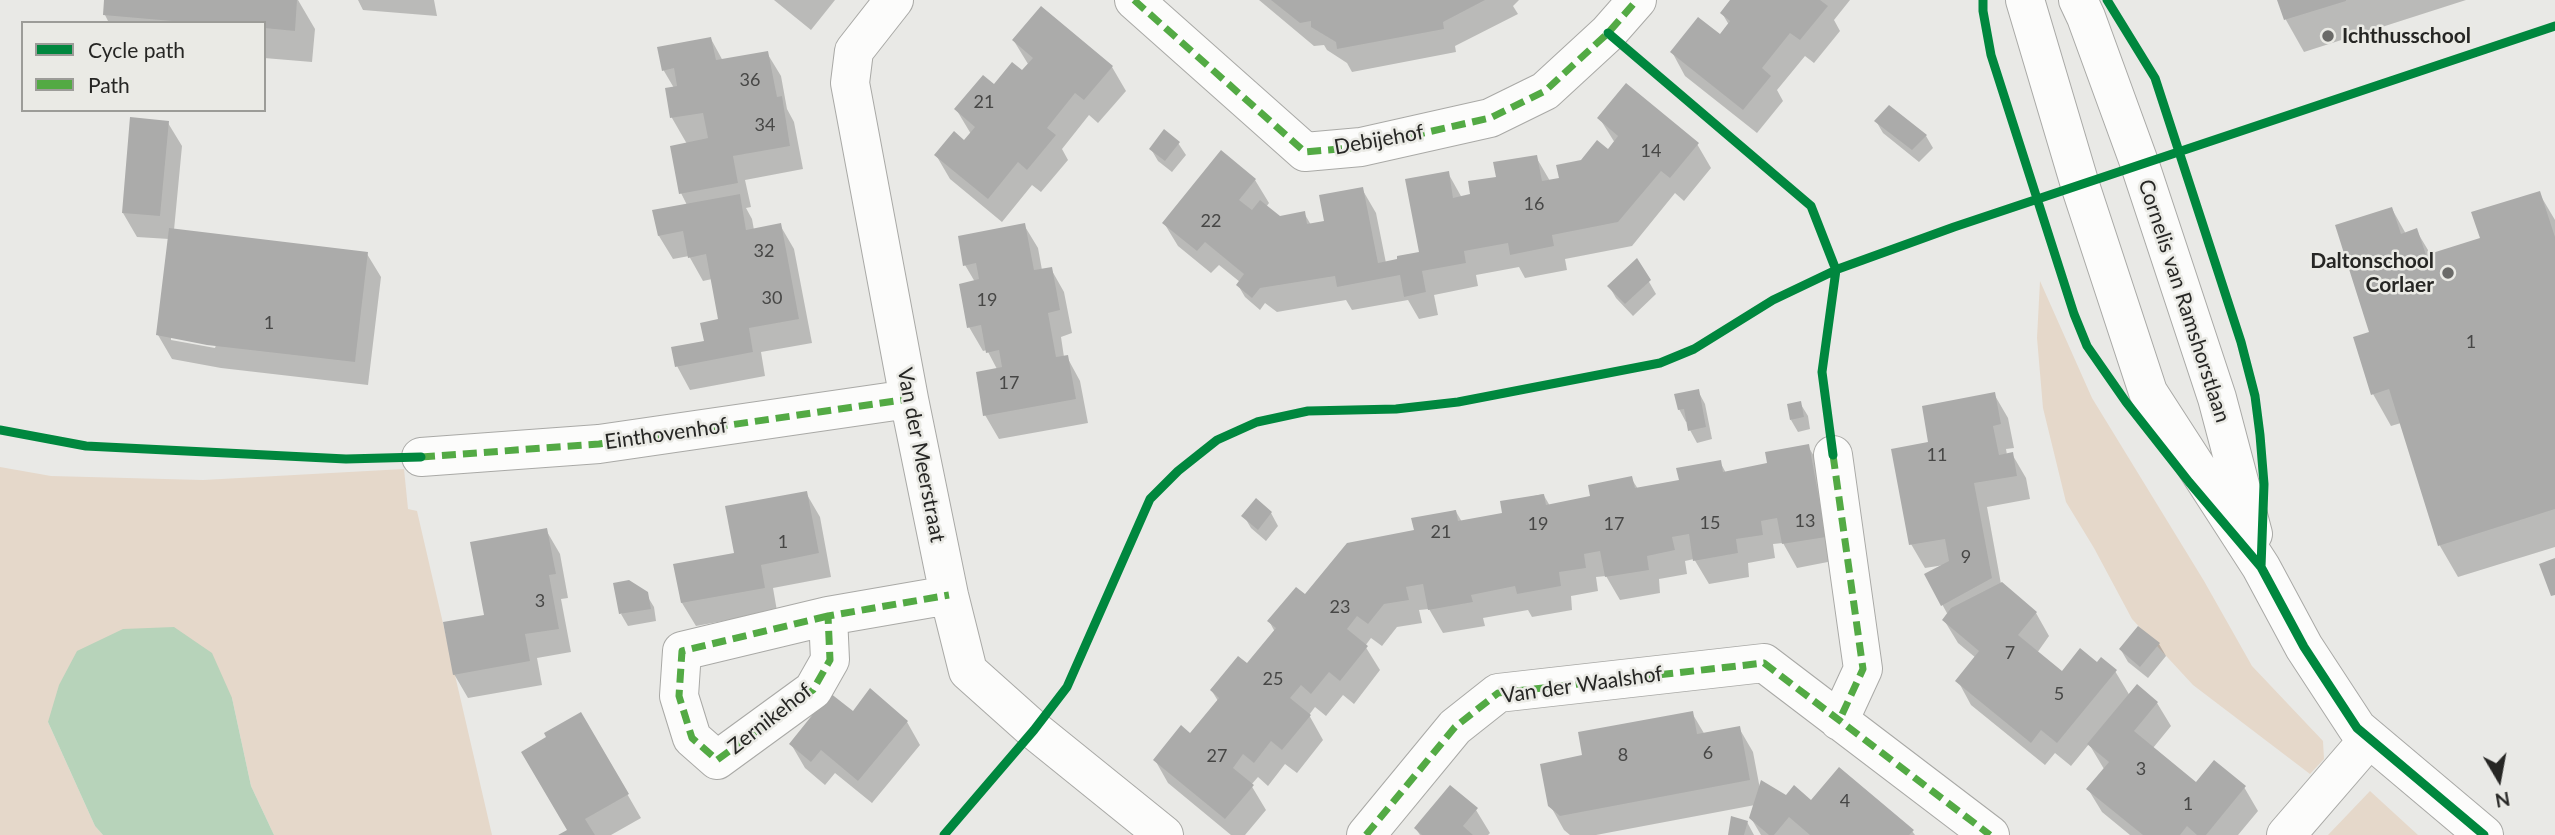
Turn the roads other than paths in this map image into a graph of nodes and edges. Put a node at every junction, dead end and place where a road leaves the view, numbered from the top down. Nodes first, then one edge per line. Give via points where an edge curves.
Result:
1 (894, 0) edge
2 (1134, 0) edge
3 (1637, 0) edge
4 (2025, 0) edge
5 (2078, 0) edge
6 (909, 399) junction
7 (1833, 455) dead end
8 (421, 457) dead end
9 (2262, 567) junction
10 (949, 595) junction
11 (828, 616) dead end
12 (1839, 721) junction
13 (2368, 740) junction
14 (1164, 835) edge
15 (1366, 835) edge
16 (1990, 835) edge
17 (2286, 835) edge
18 (2484, 835) edge

1 - 6 street, Van der Meerstraat via 854,51 850,83
2 - 3 street, Debijehof via 1305,152 1361,147 1490,118 1545,91
4 - 9 street, Cornelis van Ramshorstlaan via 2148,392
5 - 9 street, Cornelis van Ramshorstlaan via 2140,165 2217,398
6 - 8 street, Einthovenhof via 599,444
6 - 10 street, Van der Meerstraat
7 - 12 street via 1863,669
9 - 13 street, Cornelis van Ramshorstlaan via 2304,647
10 - 11 street
10 - 14 street, Van der Meerstraat via 968,671
12 - 15 street, Van der Waalshof via 1764,663 1498,693 1455,727
12 - 16 street, Van der Waalshof
13 - 17 street
13 - 18 street, Cornelis van Ramshorstlaan

